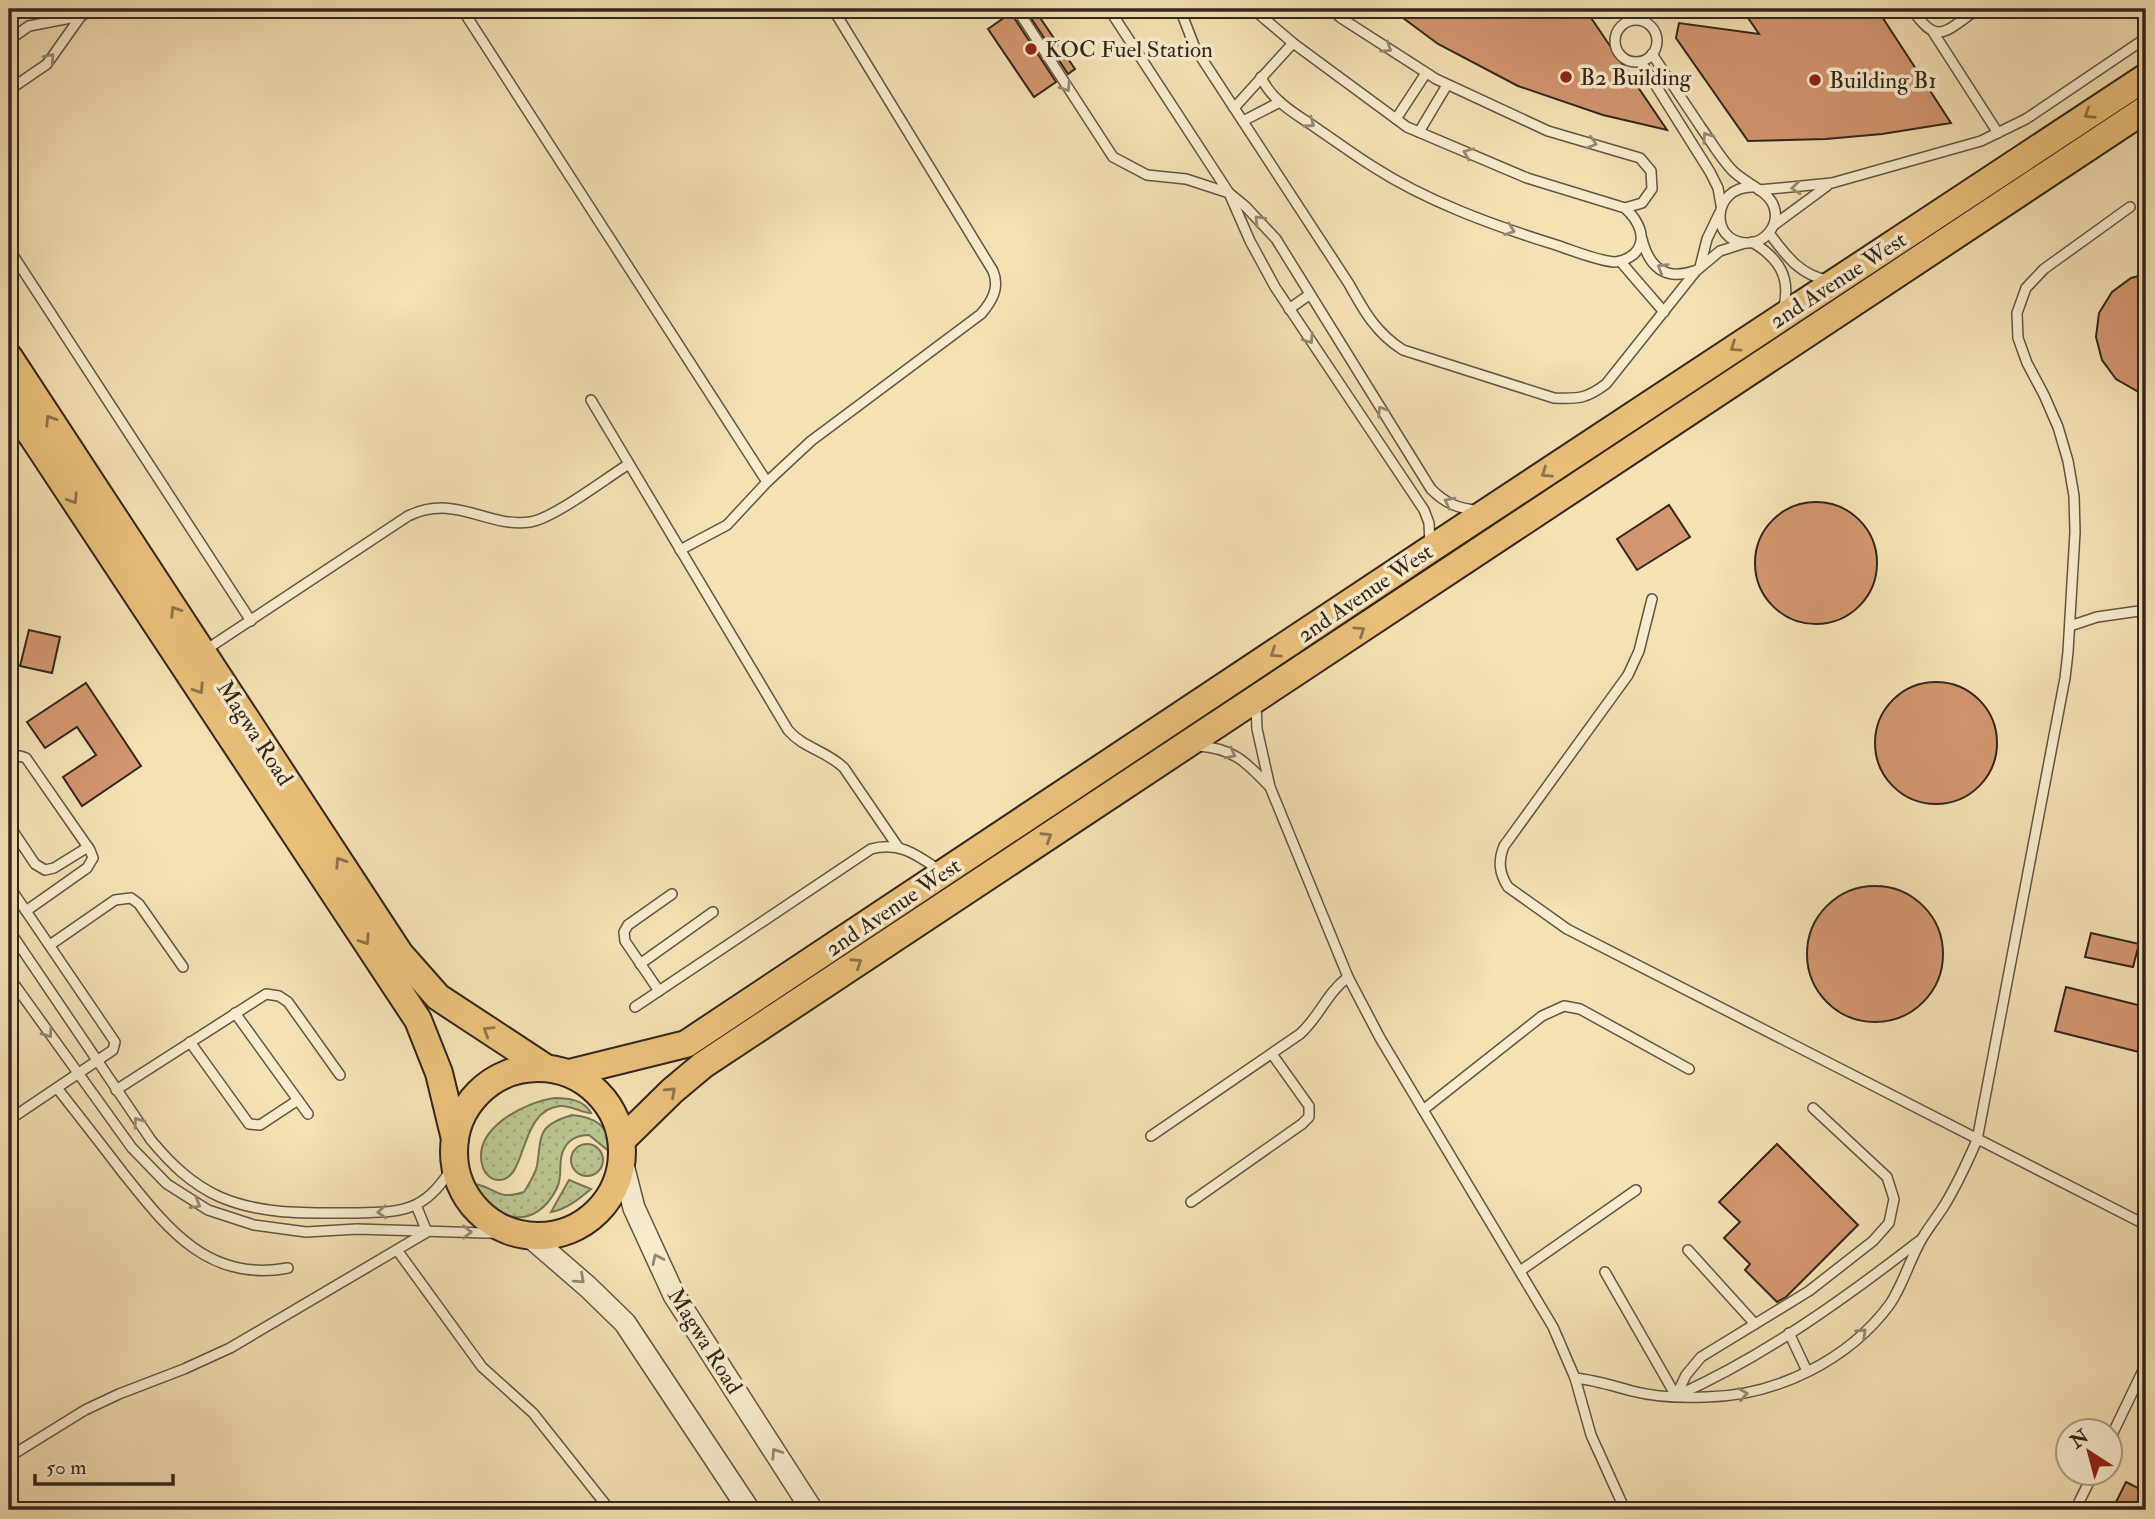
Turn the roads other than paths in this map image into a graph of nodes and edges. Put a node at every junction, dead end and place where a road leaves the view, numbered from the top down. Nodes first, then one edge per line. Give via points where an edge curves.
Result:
1 (93, 9) edge
2 (462, 9) edge
3 (833, 9) edge
4 (1017, 9) edge
5 (1109, 9) edge
6 (1180, 9) edge
7 (1253, 9) edge
8 (1331, 9) edge
9 (1912, 9) edge
10 (1978, 9) edge
11 (81, 16) junction
12 (1933, 32) junction
13 (2146, 38) edge
14 (9, 40) edge
15 (1293, 43) junction
16 (1652, 54) junction
17 (1641, 61) junction
18 (1426, 73) junction
19 (1261, 77) junction
20 (2146, 77) edge
21 (1447, 85) junction
22 (9, 90) edge
23 (1280, 102) junction
24 (1234, 108) junction
25 (2146, 109) edge
26 (1396, 119) junction
27 (1243, 121) junction
28 (1419, 132) junction
29 (1998, 133) junction
30 (1832, 183) junction
31 (1756, 188) junction
32 (1229, 193) junction
33 (2130, 207) dead end
34 (1625, 208) junction
35 (1720, 209) junction
36 (1771, 229) junction
37 (1642, 239) junction
38 (1749, 243) junction
39 (9, 249) edge
40 (1620, 261) junction
41 (1698, 269) junction
42 (1837, 281) junction
43 (1309, 295) junction
44 (1289, 309) junction
45 (1664, 312) junction
46 (1782, 316) junction
47 (9, 356) edge
48 (590, 400) dead end
49 (9, 401) edge
50 (629, 464) junction
51 (767, 482) junction
52 (1431, 489) junction
53 (1417, 499) junction
54 (1494, 507) junction
55 (1429, 550) junction
56 (680, 551) junction
57 (1652, 599) dead end
58 (2146, 610) edge
59 (251, 621) junction
60 (2070, 626) junction
61 (202, 653) junction
62 (1256, 700) junction
63 (1182, 749) junction
64 (9, 761) edge
65 (1270, 787) junction
66 (9, 825) edge
67 (898, 846) junction
68 (88, 847) junction
69 (944, 873) junction
70 (9, 886) edge
71 (672, 894) dead end
72 (26, 911) junction
73 (713, 912) dead end
74 (9, 930) edge
75 (50, 945) junction
76 (640, 964) junction
77 (183, 967) dead end
78 (9, 977) edge
79 (1348, 977) junction
80 (659, 991) junction
81 (635, 1007) dead end
82 (235, 1013) junction
83 (190, 1042) junction
84 (1272, 1054) junction
85 (97, 1061) junction
86 (1689, 1069) dead end
87 (557, 1070) junction
88 (77, 1074) junction
89 (340, 1075) dead end
90 (57, 1088) junction
91 (116, 1090) junction
92 (298, 1100) junction
93 (1813, 1108) dead end
94 (1423, 1110) junction
95 (308, 1114) dead end
96 (9, 1120) edge
97 (1151, 1136) dead end
98 (1977, 1140) junction
99 (455, 1151) junction
100 (622, 1151) junction
101 (1636, 1190) dead end
102 (1191, 1202) dead end
103 (416, 1205) junction
104 (2146, 1225) edge
105 (427, 1232) junction
106 (525, 1234) junction
107 (1921, 1239) junction
108 (397, 1250) junction
109 (1688, 1250) dead end
110 (288, 1268) dead end
111 (1520, 1271) junction
112 (1605, 1272) dead end
113 (1755, 1324) junction
114 (1789, 1333) junction
115 (2146, 1364) edge
116 (1807, 1371) junction
117 (1575, 1378) junction
118 (1676, 1395) junction
119 (2119, 1418) edge
120 (9, 1457) edge
121 (2086, 1488) edge
122 (610, 1510) edge
123 (749, 1510) edge
124 (812, 1510) edge
125 (1625, 1510) edge
126 (2075, 1510) edge

1 - 11 lane
2 - 51 lane
3 - 51 lane via 996,279 992,302 981,314 811,441
4 -> 32 lane via 1113,157 1147,174 1186,179
5 - 32 lane
6 - 24 lane via 1195,48
7 - 15 lane
8 -> 18 lane
9 - 12 lane
10 - 12 lane via 1946,30
11 - 14 lane via 29,26
22 -> 11 lane via 47,64
12 - 29 lane
13 - 29 lane
15 - 19 lane
15 - 26 lane
16 - 17 lane
16 - 17 lane via 1657,42 1654,29 1637,19 1624,23 1614,39 1618,52 1628,61
31 -> 16 lane via 1723,160
17 - 35 lane via 1710,172 1718,188
18 - 21 lane
18 - 26 lane
19 - 23 lane
19 - 24 lane
20 -> 42 main road, 2nd Avenue West
21 - 28 lane
21 -> 34 lane via 1548,131 1640,158 1651,171 1652,189 1642,203
23 - 27 lane
23 -> 40 lane via 1374,167 1457,209 1535,239
24 - 27 lane
62 -> 25 main road, 2nd Avenue West
26 - 28 lane
27 - 45 lane via 1368,319 1388,341 1403,349 1554,398 1578,400 1606,384
34 -> 28 lane via 1527,178
29 - 30 lane
30 -> 31 lane
30 - 36 lane
31 - 35 lane via 1730,193
31 - 36 lane via 1774,205
43 -> 32 lane via 1276,240
32 - 44 lane
33 - 60 lane via 2044,269 2026,288 2017,313 2018,338 2058,427 2074,496
34 - 37 lane via 1640,227
35 - 38 lane via 1723,229 1737,241
35 - 41 lane
36 - 38 lane
36 - 42 lane via 1797,266
37 - 40 lane via 1630,257
41 -> 37 lane via 1667,274 1645,254
38 - 41 lane via 1720,251
38 - 46 lane via 1772,256 1783,274
39 - 59 lane
40 - 45 lane
41 - 45 lane
42 - 46 main road, 2nd Avenue West
43 - 44 lane
52 -> 43 lane
44 -> 53 lane
46 -> 54 main road, 2nd Avenue West
61 -> 47 main road, Magwa Road
48 - 50 lane
49 -> 99 main road, Magwa Road via 418,1020 439,1073
50 - 56 lane
50 - 59 lane via 551,514 530,522 448,508 420,510
51 - 56 lane via 727,525
52 - 53 lane
54 -> 52 lane via 1453,506
53 - 55 lane via 1429,523
54 - 55 main road, 2nd Avenue West
55 -> 69 main road, 2nd Avenue West
56 - 67 lane via 788,730 844,768
57 - 98 lane via 1628,675 1504,846 1499,863 1503,880 1514,893 1567,929
58 - 60 lane
59 - 61 lane
60 - 98 lane via 2065,678
87 -> 61 main road, Magwa Road via 438,997 400,954
62 - 63 main road, 2nd Avenue West
62 - 65 lane via 1257,729
63 -> 65 lane via 1206,746 1228,751
100 -> 63 main road, 2nd Avenue West via 671,1091 703,1065
64 - 68 lane via 26,758
65 - 79 lane
66 - 68 lane via 35,864 45,870
67 - 69 lane
67 - 80 lane via 863,854
68 - 72 lane via 93,858 90,865
69 - 87 main road, 2nd Avenue West via 687,1044
70 - 72 lane
71 - 76 lane via 625,929 625,941
72 - 75 lane
73 - 76 lane
74 - 85 lane
75 - 77 lane via 115,900 131,898
75 - 85 lane via 114,1038 113,1050
76 - 80 lane
78 -> 88 lane
79 - 84 lane via 1328,996 1309,1026
79 - 94 lane
80 - 81 lane
82 - 83 lane
82 - 89 lane via 260,996 279,996
82 - 92 lane
83 - 91 lane
83 - 92 lane via 249,1124 260,1125
84 - 97 lane
84 - 102 lane via 1309,1106 1309,1117
85 - 88 lane
85 - 91 lane
86 - 94 lane via 1580,1009 1564,1006 1542,1016
87 - 99 main road via 521,1069 487,1086 463,1115
87 - 100 main road via 594,1088 613,1111
88 - 90 lane
88 -> 105 lane via 149,1166 186,1198 208,1210 254,1225 306,1232
90 - 96 lane
90 - 110 lane via 177,1236 226,1265 257,1271
103 -> 91 lane via 385,1212 305,1214 248,1207 220,1197 170,1163
92 - 95 lane
93 - 113 lane via 1887,1177 1893,1211 1873,1241 1809,1291
94 - 111 lane
98 - 104 lane
98 - 107 lane via 1962,1175
99 - 103 lane via 440,1185
99 - 106 main road via 464,1191 482,1214 501,1227
100 - 106 main road via 615,1186 600,1209 579,1225 554,1234
124 -> 100 street, Magwa Road via 674,1295 634,1208
101 - 111 lane
103 - 105 lane
105 -> 106 lane
105 - 108 lane
106 -> 123 street via 625,1323
107 - 114 lane
116 -> 107 lane via 1866,1331 1890,1303
108 - 120 lane via 230,1348 85,1410
108 - 122 lane via 482,1367 533,1413
109 - 113 lane
111 - 117 lane via 1553,1327
112 - 118 lane
113 - 118 lane via 1701,1357
114 - 116 lane
114 - 118 lane
115 - 119 lane
118 -> 116 lane via 1703,1398 1756,1391
117 - 118 lane via 1648,1394
117 - 125 lane via 1591,1435
121 - 126 lane

